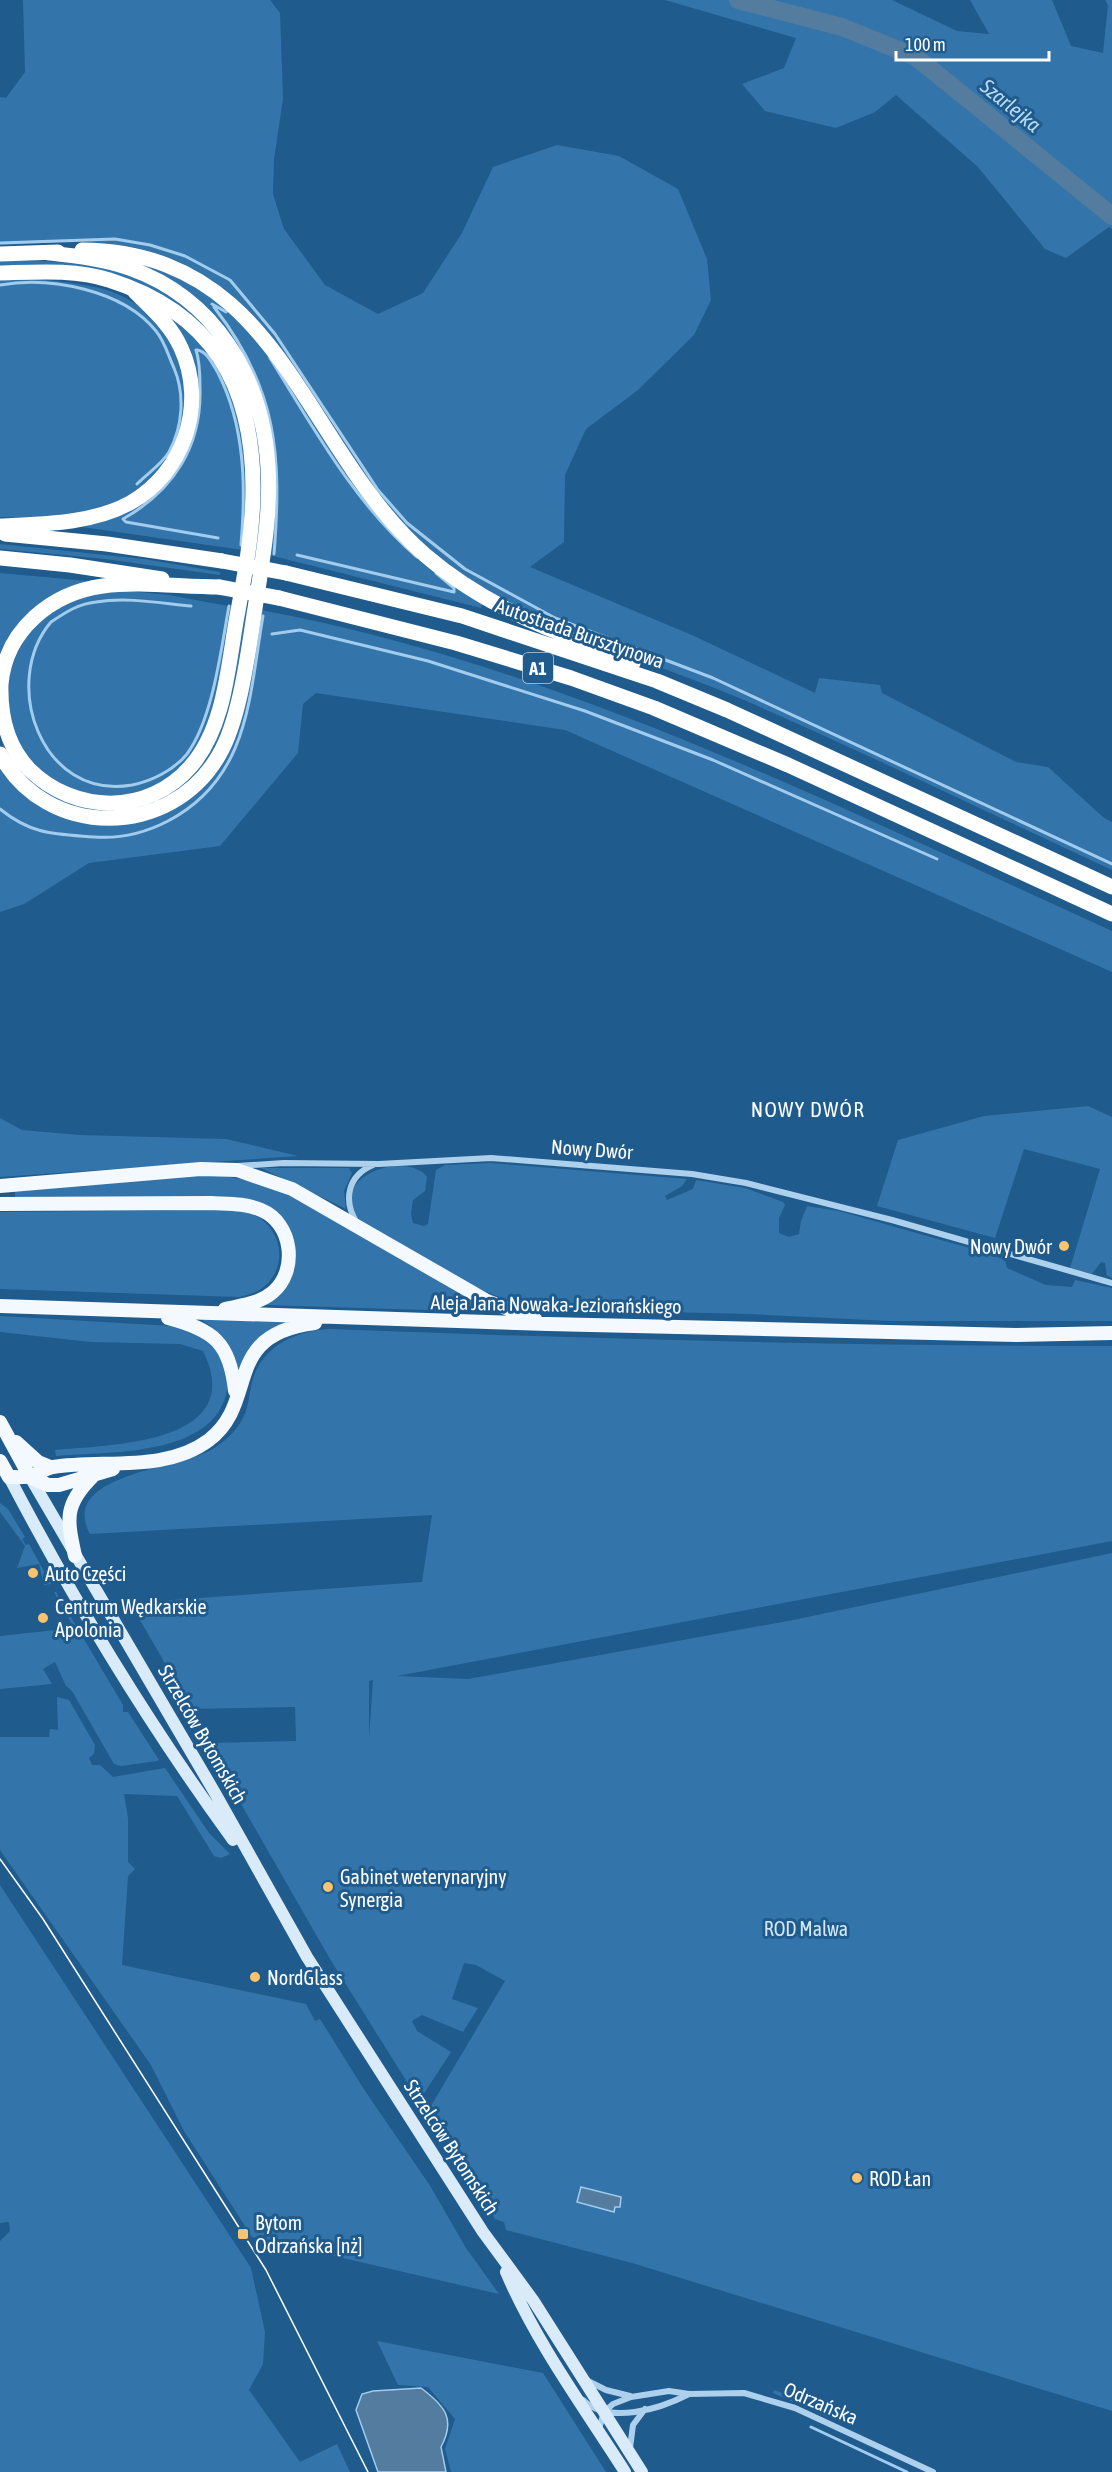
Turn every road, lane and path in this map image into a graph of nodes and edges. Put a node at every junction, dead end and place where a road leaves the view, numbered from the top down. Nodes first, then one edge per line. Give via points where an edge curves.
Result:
1 (49, 253) junction
2 (0, 254) edge
3 (0, 273) edge
4 (132, 290) junction
5 (0, 526) edge
6 (0, 533) edge
7 (0, 558) edge
8 (219, 587) junction
9 (657, 681) junction
10 (0, 754) edge
11 (1112, 887) edge
12 (1112, 914) edge
13 (379, 1164) junction
14 (214, 1168) junction
15 (0, 1185) edge
16 (0, 1204) edge
17 (359, 1226) junction
18 (1112, 1283) edge
19 (0, 1306) edge
20 (143, 1312) junction
21 (204, 1314) junction
22 (359, 1318) junction
23 (548, 1324) junction
24 (1112, 1333) edge
25 (236, 1396) junction
26 (4, 1428) edge
27 (0, 1461) edge
28 (126, 1464) junction
29 (50, 1467) junction
30 (93, 1476) junction
31 (4, 1477) edge
32 (30, 1477) junction
33 (75, 1556) junction
34 (262, 1880) junction
35 (497, 2252) junction
36 (582, 2378) junction
37 (568, 2384) junction
38 (689, 2394) junction
39 (631, 2397) junction
40 (646, 2409) junction
41 (604, 2412) junction
42 (600, 2433) junction
43 (631, 2455) junction
44 (625, 2472) edge
45 (642, 2472) edge
46 (933, 2472) edge

1 - 2 highway
1 - 9 highway via 98,250 133,255 181,270 212,288 238,308 268,343 364,488 426,555 495,603 632,662
1 - 10 highway via 111,263 143,273 186,298 218,328 243,368 262,418 268,468 265,547 229,733 204,776 181,797 129,818 79,816 52,806 26,787
3 - 4 highway via 73,273 109,280
4 - 5 highway via 171,331 186,359 192,408 177,457 155,485 114,510 70,521
4 - 8 highway via 171,306 203,334 233,382 246,420 253,467 251,525 220,704 214,728 191,766 171,785 142,799 114,804 83,801 64,795 28,767 6,731 0,699 5,662 33,618 76,592 105,586
6 - 9 highway, Autostrada Bursztynowa / A1, bridge via 107,544 286,573 462,616
7 - 8 highway, A1
8 - 12 highway, A1, bridge via 279,598 456,643 654,708
9 - 11 highway, Autostrada Bursztynowa / A1
13 - 14 street, Nowy Dwór via 284,1163
13 - 17 street via 365,1168 351,1186 348,1205
13 - 18 street, Nowy Dwór via 490,1158 623,1167 722,1179 892,1220
14 - 15 main road
14 - 17 main road via 269,1179
16 - 21 main road via 211,1203 243,1204 264,1211 278,1221 286,1235 288,1266 283,1281 258,1302
17 - 23 main road via 487,1301
19 - 20 main road, Aleja Jana Nowaka-Jeziorańskiego
20 - 21 main road, Aleja Jana Nowaka-Jeziorańskiego
20 - 25 main road via 183,1322 218,1340 229,1356
21 - 22 main road, Aleja Jana Nowaka-Jeziorańskiego
22 - 23 main road, Aleja Jana Nowaka-Jeziorańskiego
22 - 25 main road via 295,1326 279,1332 262,1345 246,1366
23 - 24 main road, Aleja Jana Nowaka-Jeziorańskiego via 1016,1335
25 - 28 main road via 228,1419 207,1441 187,1452
26 - 29 main road via 39,1462
26 - 32 main road, Strzelców Bytomskich
27 - 31 main road, Strzelców Bytomskich
28 - 29 main road
28 - 30 main road
29 - 32 main road
30 - 32 main road via 59,1485
30 - 33 main road via 80,1489 70,1509
31 - 32 main road
31 - 34 main road, Strzelców Bytomskich via 178,1763
32 - 33 main road, Strzelców Bytomskich
33 - 34 main road, Strzelców Bytomskich
34 - 35 main road, Strzelców Bytomskich via 358,2038
35 - 36 main road, Strzelców Bytomskich via 533,2300
35 - 37 main road, Strzelców Bytomskich via 521,2308
36 - 39 street
36 - 41 main road, Strzelców Bytomskich
37 - 41 street via 584,2402
37 - 42 main road, Strzelców Bytomskich
38 - 39 street via 669,2391
38 - 40 street
38 - 46 street, Odrzańska via 735,2392 774,2400
39 - 41 street
40 - 41 street
40 - 43 street via 630,2434
41 - 42 street
41 - 43 main road, Strzelców Bytomskich
42 - 44 main road, Strzelców Bytomskich
43 - 45 main road, Strzelców Bytomskich

